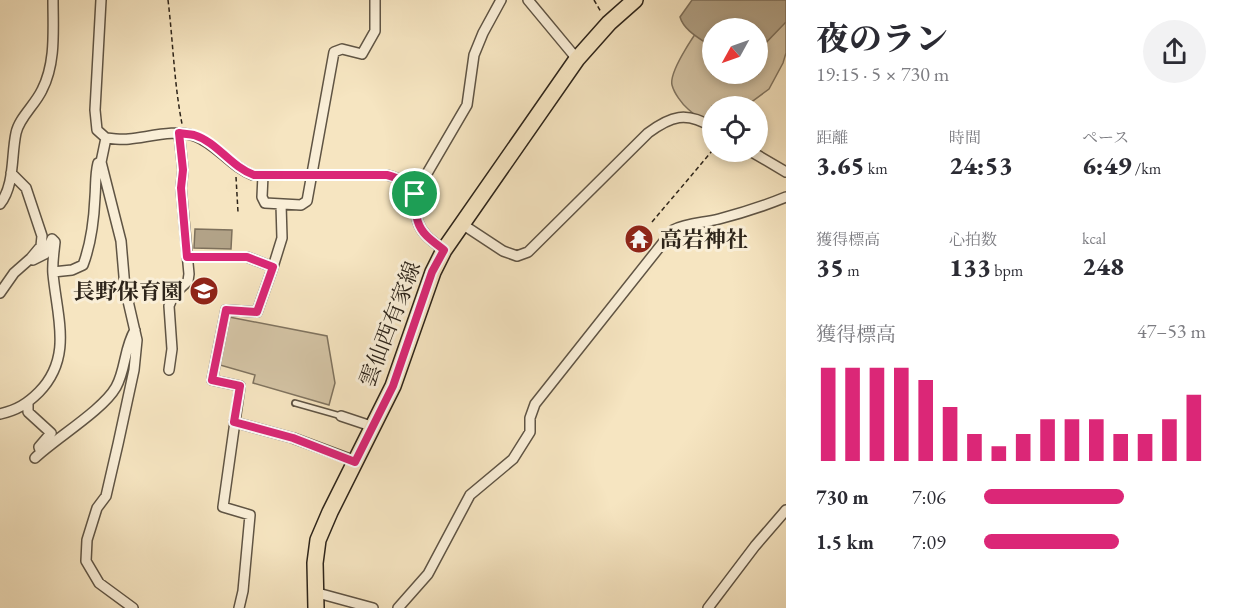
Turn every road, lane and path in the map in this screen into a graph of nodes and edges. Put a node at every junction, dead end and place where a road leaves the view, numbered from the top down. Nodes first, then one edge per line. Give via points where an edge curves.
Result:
1 (53, 0) edge
2 (101, 0) edge
3 (168, 0) edge
4 (375, 0) edge
5 (501, 0) edge
6 (528, 0) edge
7 (635, 0) edge
8 (577, 59) junction
9 (702, 121) edge
10 (182, 134) junction
11 (106, 138) junction
12 (768, 161) edge
13 (101, 162) junction
14 (703, 162) edge
15 (236, 165) junction
16 (786, 172) edge
17 (11, 173) junction
18 (264, 175) junction
19 (310, 176) junction
20 (415, 194) junction
21 (786, 197) edge
22 (0, 204) edge
23 (281, 204) junction
24 (238, 212) dead end
25 (652, 222) dead end
26 (462, 224) junction
27 (444, 250) junction
28 (187, 257) junction
29 (31, 258) junction
30 (273, 267) junction
31 (53, 272) junction
32 (0, 293) edge
33 (135, 330) junction
34 (169, 370) dead end
35 (28, 403) junction
36 (295, 403) dead end
37 (0, 414) edge
38 (341, 416) joint
39 (234, 422) junction
40 (374, 427) junction
41 (355, 462) junction
42 (786, 510) edge
43 (315, 600) edge
44 (133, 608) edge
45 (239, 608) edge
46 (373, 608) edge
47 (398, 608) edge
48 (708, 608) edge

1 - 17 street via 49,72 42,91 16,131
2 - 11 street via 95,110 97,130
3 - 10 path
4 - 19 street via 375,31 362,54 342,49 334,52
5 - 20 street via 474,55 466,105
6 - 8 street
7 - 8 main road, 雲仙西有家線
8 - 26 main road, 雲仙西有家線
9 - 26 street via 676,117 663,121 528,252 517,256
10 - 11 street via 126,140
10 - 15 street via 205,141
10 - 28 street via 181,188
11 - 13 street
12 - 16 street
13 - 31 street via 95,175 83,265
13 - 33 street via 121,241 125,288
14 - 25 path
15 - 18 street via 245,172
15 - 24 path
17 - 22 street
17 - 29 street via 26,188 42,236 41,246
18 - 19 street
18 - 23 street via 263,200
19 - 20 street via 387,175 398,177
19 - 23 street via 307,201 301,205
20 - 27 street via 418,224
21 - 47 street via 753,210 673,230 535,404 530,432 513,459 470,495 428,574
23 - 30 street via 282,238
26 - 27 main road, 雲仙西有家線
27 - 40 main road, 雲仙西有家線 via 432,272 393,386
28 - 30 street via 247,257
28 - 34 street via 188,280 174,294 169,306
29 - 31 street via 45,254 52,239
29 - 32 street
30 - 39 street via 257,312 226,310 212,380 240,386
31 - 35 street via 61,351 56,369
33 - 35 street via 128,341 123,374 115,390 38,455 39,447 51,434 28,412
33 - 44 street via 134,370 106,496 97,508 87,540 86,561 99,583
35 - 37 street
36 - 38 lane
38 - 40 street
39 - 41 street via 293,438
39 - 45 street via 223,507 250,515
40 - 41 main road, 雲仙西有家線
41 - 43 main road, 雲仙西有家線 via 318,540
42 - 48 street
43 - 46 street

